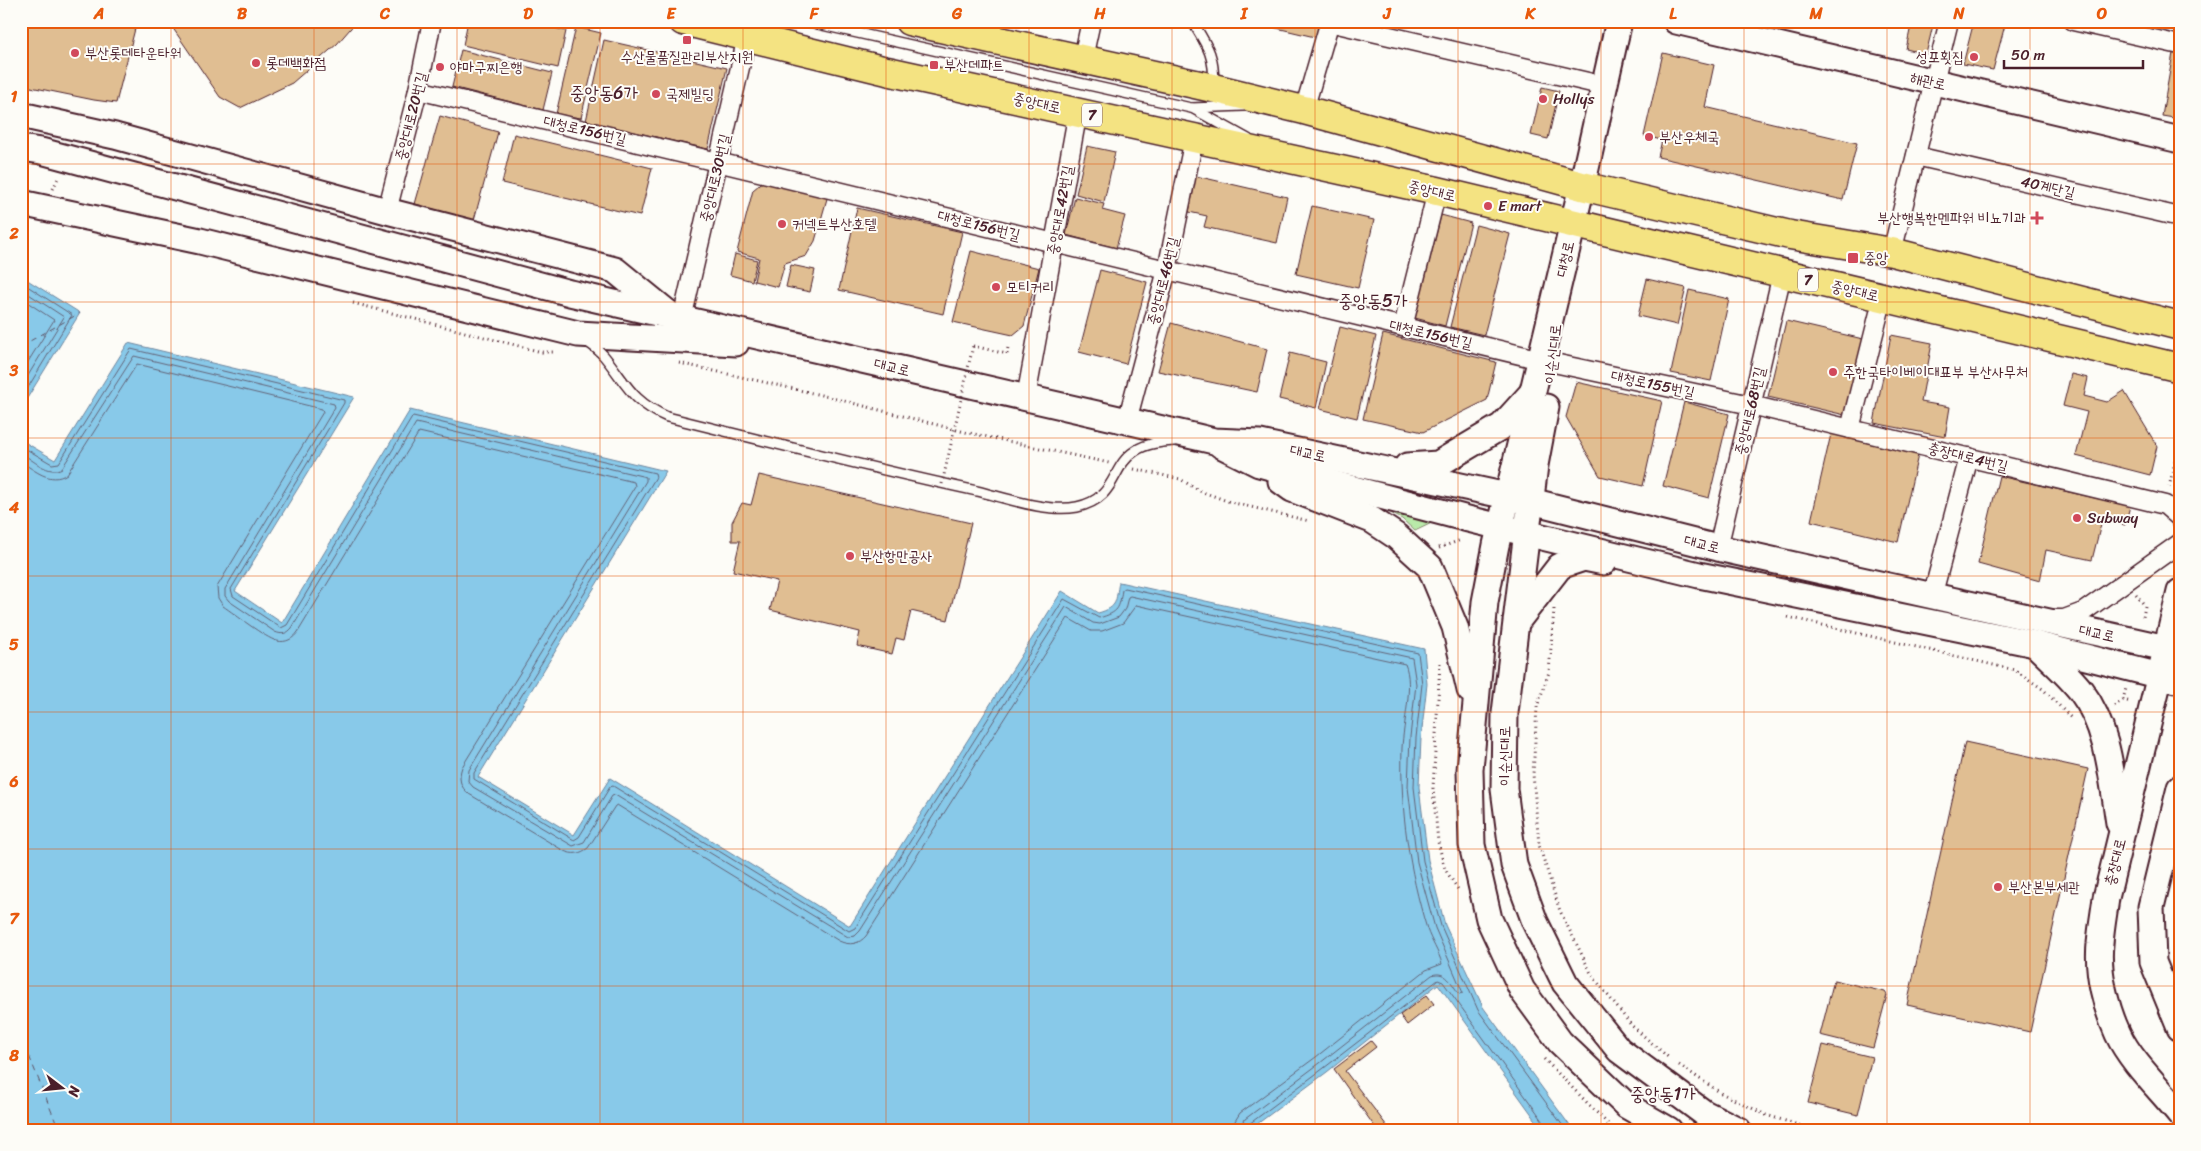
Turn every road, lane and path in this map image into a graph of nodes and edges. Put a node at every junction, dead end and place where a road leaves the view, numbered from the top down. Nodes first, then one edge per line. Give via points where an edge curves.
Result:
1 (432, 21) edge
2 (804, 21) edge
3 (909, 21) edge
4 (1091, 21) edge
5 (1192, 21) edge
6 (1330, 21) edge
7 (1619, 21) edge
8 (1676, 21) edge
9 (1938, 21) edge
10 (1950, 21) edge
11 (2073, 21) edge
12 (691, 23) edge
13 (738, 29) edge
14 (2180, 45) edge
15 (1083, 58) junction
16 (1930, 81) junction
17 (1605, 86) junction
18 (1214, 88) junction
19 (418, 90) junction
20 (1191, 108) junction
21 (1294, 108) junction
22 (1078, 112) junction
23 (21, 115) edge
24 (1194, 139) junction
25 (2180, 140) edge
26 (21, 148) edge
27 (1916, 156) junction
28 (1279, 157) junction
29 (720, 162) junction
30 (1582, 186) junction
31 (1437, 192) junction
32 (21, 202) edge
33 (387, 211) junction
34 (2180, 217) edge
35 (1573, 225) junction
36 (1054, 243) junction
37 (1892, 252) junction
38 (1167, 270) junction
39 (1782, 274) junction
40 (1883, 297) junction
41 (345, 301) dead end
42 (677, 318) junction
43 (2180, 326) edge
44 (1403, 327) junction
45 (578, 334) junction
46 (800, 346) junction
47 (1008, 348) dead end
48 (560, 353) dead end
49 (670, 361) dead end
50 (1547, 362) junction
51 (2180, 368) edge
52 (1534, 392) junction
53 (1026, 398) junction
54 (1751, 406) junction
55 (1127, 421) junction
56 (1850, 429) junction
57 (1206, 439) junction
58 (2180, 441) edge
59 (1969, 457) junction
60 (1259, 464) junction
61 (1368, 465) junction
62 (1122, 466) junction
63 (942, 484) junction
64 (1519, 498) junction
65 (2165, 505) junction
66 (2180, 518) edge
67 (1314, 522) dead end
68 (1500, 527) junction
69 (1528, 533) junction
70 (1465, 538) dead end
71 (2180, 542) edge
72 (1718, 548) junction
73 (1434, 550) dead end
74 (1680, 570) junction
75 (2133, 590) dead end
76 (2180, 592) edge
77 (1932, 597) junction
78 (1555, 603) dead end
79 (1781, 615) dead end
80 (2143, 617) dead end
81 (2035, 620) junction
82 (1516, 622) junction
83 (2035, 644) junction
84 (2171, 668) edge
85 (2134, 703) dead end
86 (2114, 706) dead end
87 (1474, 710) junction
88 (2074, 722) dead end
89 (2180, 788) edge
90 (2121, 835) junction
91 (2180, 1028) edge
92 (2180, 1114) edge
93 (1663, 1127) edge
94 (1738, 1130) edge
95 (1815, 1130) edge

1 - 19 street, 중앙대로20번길
2 - 20 lane
3 - 15 main road
4 - 15 street
5 - 18 lane via 1211,53
6 - 17 street
6 - 21 street
7 - 17 main road, 대청로
8 - 16 main road, 해관로
9 - 16 street
10 - 16 street
11 - 14 street
12 - 13 main road, 중앙대로 / 7
13 - 22 main road, 중앙대로 / 7 via 886,71
13 - 29 street, 중앙대로30번길
15 - 18 main road
16 - 25 main road, 해관로
16 - 27 street
17 - 30 main road, 대청로
18 - 21 main road
19 - 29 street, 대청로156번길
19 - 33 street, 중앙대로20번길
20 - 21 lane
20 - 28 lane
21 - 30 main road
22 - 24 main road, 중앙대로 / 7
22 - 36 street, 중앙대로42번길
23 - 33 main road via 115,136
24 - 28 main road, 중앙대로 / 7
24 - 38 street, 중앙대로46번길
26 - 42 main road, 대교로 via 570,293
27 - 34 street, 40계단길
27 - 37 street
28 - 31 main road, 중앙대로 / 7
29 - 36 street, 대청로156번길
29 - 42 street, 중앙대로30번길
30 - 35 main road, 대청로
30 - 37 main road via 1790,235
31 - 35 main road, 중앙대로 / 7
31 - 44 street
32 - 45 main road via 200,241
33 - 42 main road via 615,270
35 - 39 main road, 중앙대로 / 7
35 - 50 main road, 대청로 via 1557,291
36 - 38 street, 대청로156번길
36 - 53 street, 중앙대로42번길
37 - 43 main road
38 - 44 street, 대청로156번길
38 - 55 street, 중앙대로46번길
39 - 40 main road, 중앙대로 / 7
39 - 54 street, 중앙대로68번길
40 - 51 main road, 중앙대로 / 7
40 - 56 street
41 - 48 path via 542,352
42 - 46 main road, 대교로
44 - 50 street, 대청로156번길
45 - 46 main road
45 - 63 lane via 603,355 635,397 650,410 667,418
46 - 53 main road, 대교로
47 - 63 path, bridge via 1007,354 972,346
49 - 62 path
50 - 52 main road, 대청로
50 - 54 street, 대청로155번길
50 - 64 main road, 이순신대로 via 1535,466
52 - 61 main road via 1502,426 1438,464
52 - 64 main road, 대청로
53 - 55 main road, 대교로
54 - 56 street, 충장대로4번길
54 - 72 street, 중앙대로68번길
55 - 57 main road, 대교로
56 - 59 street, 충장대로4번길
57 - 60 main road, 대교로
57 - 61 main road, 대교로 via 1260,443
57 - 62 lane via 1151,444 1134,451
58 - 65 path
59 - 65 street, 충장대로4번길
59 - 77 street
60 - 68 main road, 대교로
60 - 87 main road via 1292,489 1372,520 1396,536 1430,567 1455,627
61 - 64 main road, 대교로
62 - 63 lane via 1111,486 1096,500 1077,507 1054,508
62 - 67 path via 1180,479 1200,491 1230,502
64 - 68 main road, 이순신대로
64 - 69 main road, 이순신대로
64 - 72 main road, 대교로
65 - 66 street, 충장대로4번길
68 - 69 main road, 대교로
68 - 87 main road, 이순신대로 via 1485,602
69 - 74 main road, 대교로
69 - 82 main road, 이순신대로
70 - 73 path
71 - 81 street via 2083,612 2064,618
72 - 77 main road, 대교로
74 - 82 main road via 1644,570 1584,558 1560,566
74 - 83 main road, 대교로
75 - 80 path via 2145,606
76 - 84 main road, 충장대로
77 - 81 main road, 대교로
78 - 95 path via 1549,672 1537,707 1533,774 1539,845 1560,911 1592,975 1631,1025 1671,1060 1721,1093 1766,1115
79 - 88 path via 2015,670 2044,690
81 - 84 main road, 대교로
82 - 94 main road, 이순신대로 via 1505,713 1504,789 1514,865 1535,922 1565,983 1619,1050 1704,1113
83 - 84 main road, 대교로
83 - 90 main road via 2081,690 2095,713 2106,746
84 - 90 main road, 충장대로
85 - 86 path via 2123,700
87 - 93 main road, 이순신대로 via 1470,770 1472,844 1489,919 1522,990 1560,1042 1627,1106
89 - 91 main road via 2151,907 2153,962
90 - 92 main road, 충장대로 via 2099,946 2101,975 2119,1036

